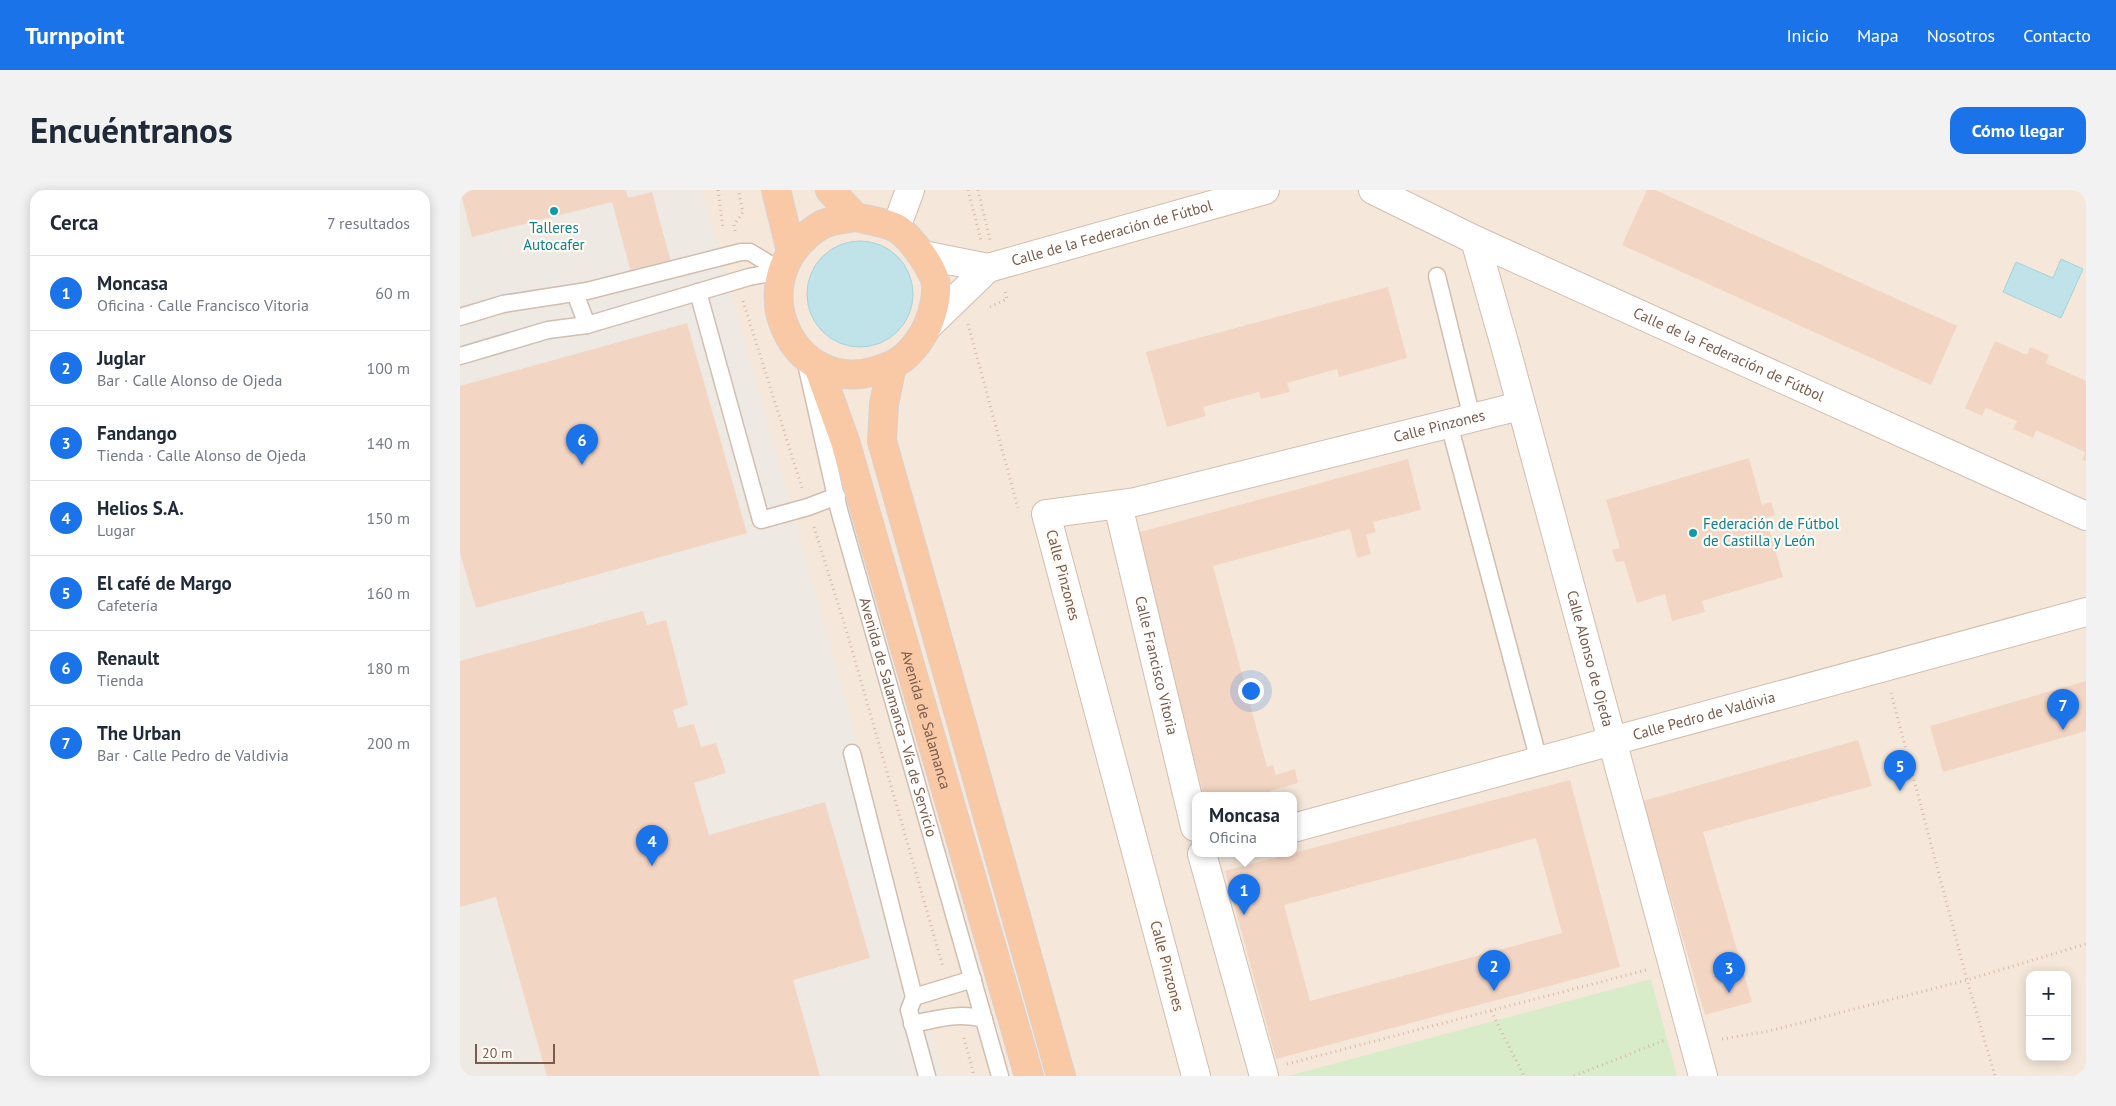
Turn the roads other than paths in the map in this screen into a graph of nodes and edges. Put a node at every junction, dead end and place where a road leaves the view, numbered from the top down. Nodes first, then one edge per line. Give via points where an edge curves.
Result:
1 (776, 190) edge
2 (830, 190) edge
3 (910, 190) edge
4 (1265, 190) edge
5 (1373, 190) edge
6 (855, 217) junction
7 (896, 228) junction
8 (1475, 240) junction
9 (923, 255) junction
10 (985, 257) junction
11 (786, 261) junction
12 (1437, 276) dead end
13 (698, 292) junction
14 (575, 293) junction
15 (460, 316) edge
16 (587, 325) junction
17 (929, 325) junction
18 (460, 356) edge
19 (811, 361) junction
20 (892, 366) junction
21 (1520, 406) junction
22 (1460, 421) junction
23 (836, 496) junction
24 (1118, 505) junction
25 (2086, 516) edge
26 (2086, 612) edge
27 (1611, 740) junction
28 (852, 753) dead end
29 (1539, 761) junction
30 (1192, 813) edge
31 (1297, 827) edge
32 (1203, 857) edge
33 (973, 979) junction
34 (914, 997) junction
35 (984, 1018) junction
36 (912, 1024) junction
37 (1263, 1073) edge
38 (926, 1076) edge
39 (1000, 1076) edge
40 (1029, 1076) edge
41 (1061, 1076) edge
42 (1196, 1076) edge
43 (1703, 1076) edge

1 - 11 highway
2 - 6 highway
3 - 7 street
4 - 10 street, Calle de la Federación de Fútbol
5 - 8 street, Calle de la Federación de Fútbol
6 - 7 highway
6 - 11 highway via 828,222 811,231
7 - 9 highway
8 - 21 street, Calle Alonso de Ojeda
8 - 25 street, Calle de la Federación de Fútbol
9 - 10 street, Calle de la Federación de Fútbol
9 - 17 highway via 937,285
10 - 17 street, Calle de la Federación de Fútbol
11 - 13 lane via 749,277
11 - 14 lane via 741,252
11 - 19 highway via 777,300 788,337
12 - 22 lane
13 - 16 lane
13 - 23 lane via 761,520
14 - 15 lane via 503,304
14 - 16 lane
16 - 18 lane via 548,330
17 - 20 highway via 912,352
19 - 20 highway via 839,374 861,375
19 - 23 lane, Avenida de Salamanca - Vía de Servicio
19 - 40 highway, Avenida de Salamanca via 845,441
20 - 41 highway via 884,404 882,441
21 - 22 street, Calle Pinzones
21 - 27 street, Calle Alonso de Ojeda
22 - 24 street, Calle Pinzones
22 - 29 lane
23 - 33 lane, Avenida de Salamanca - Vía de Servicio
24 - 30 street, Calle Francisco Vitoria
24 - 42 street, Calle Pinzones via 1046,514
26 - 27 street, Calle Pedro de Valdivia
27 - 29 street, Calle Pedro de Valdivia
27 - 43 street, Calle Alonso de Ojeda
28 - 34 lane
29 - 31 street, Calle Pedro de Valdivia
32 - 37 street
33 - 34 lane
33 - 35 lane, Avenida de Salamanca - Vía de Servicio
34 - 36 lane via 909,1010
35 - 36 lane via 969,1014
35 - 39 lane, Avenida de Salamanca - Vía de Servicio
36 - 38 lane

